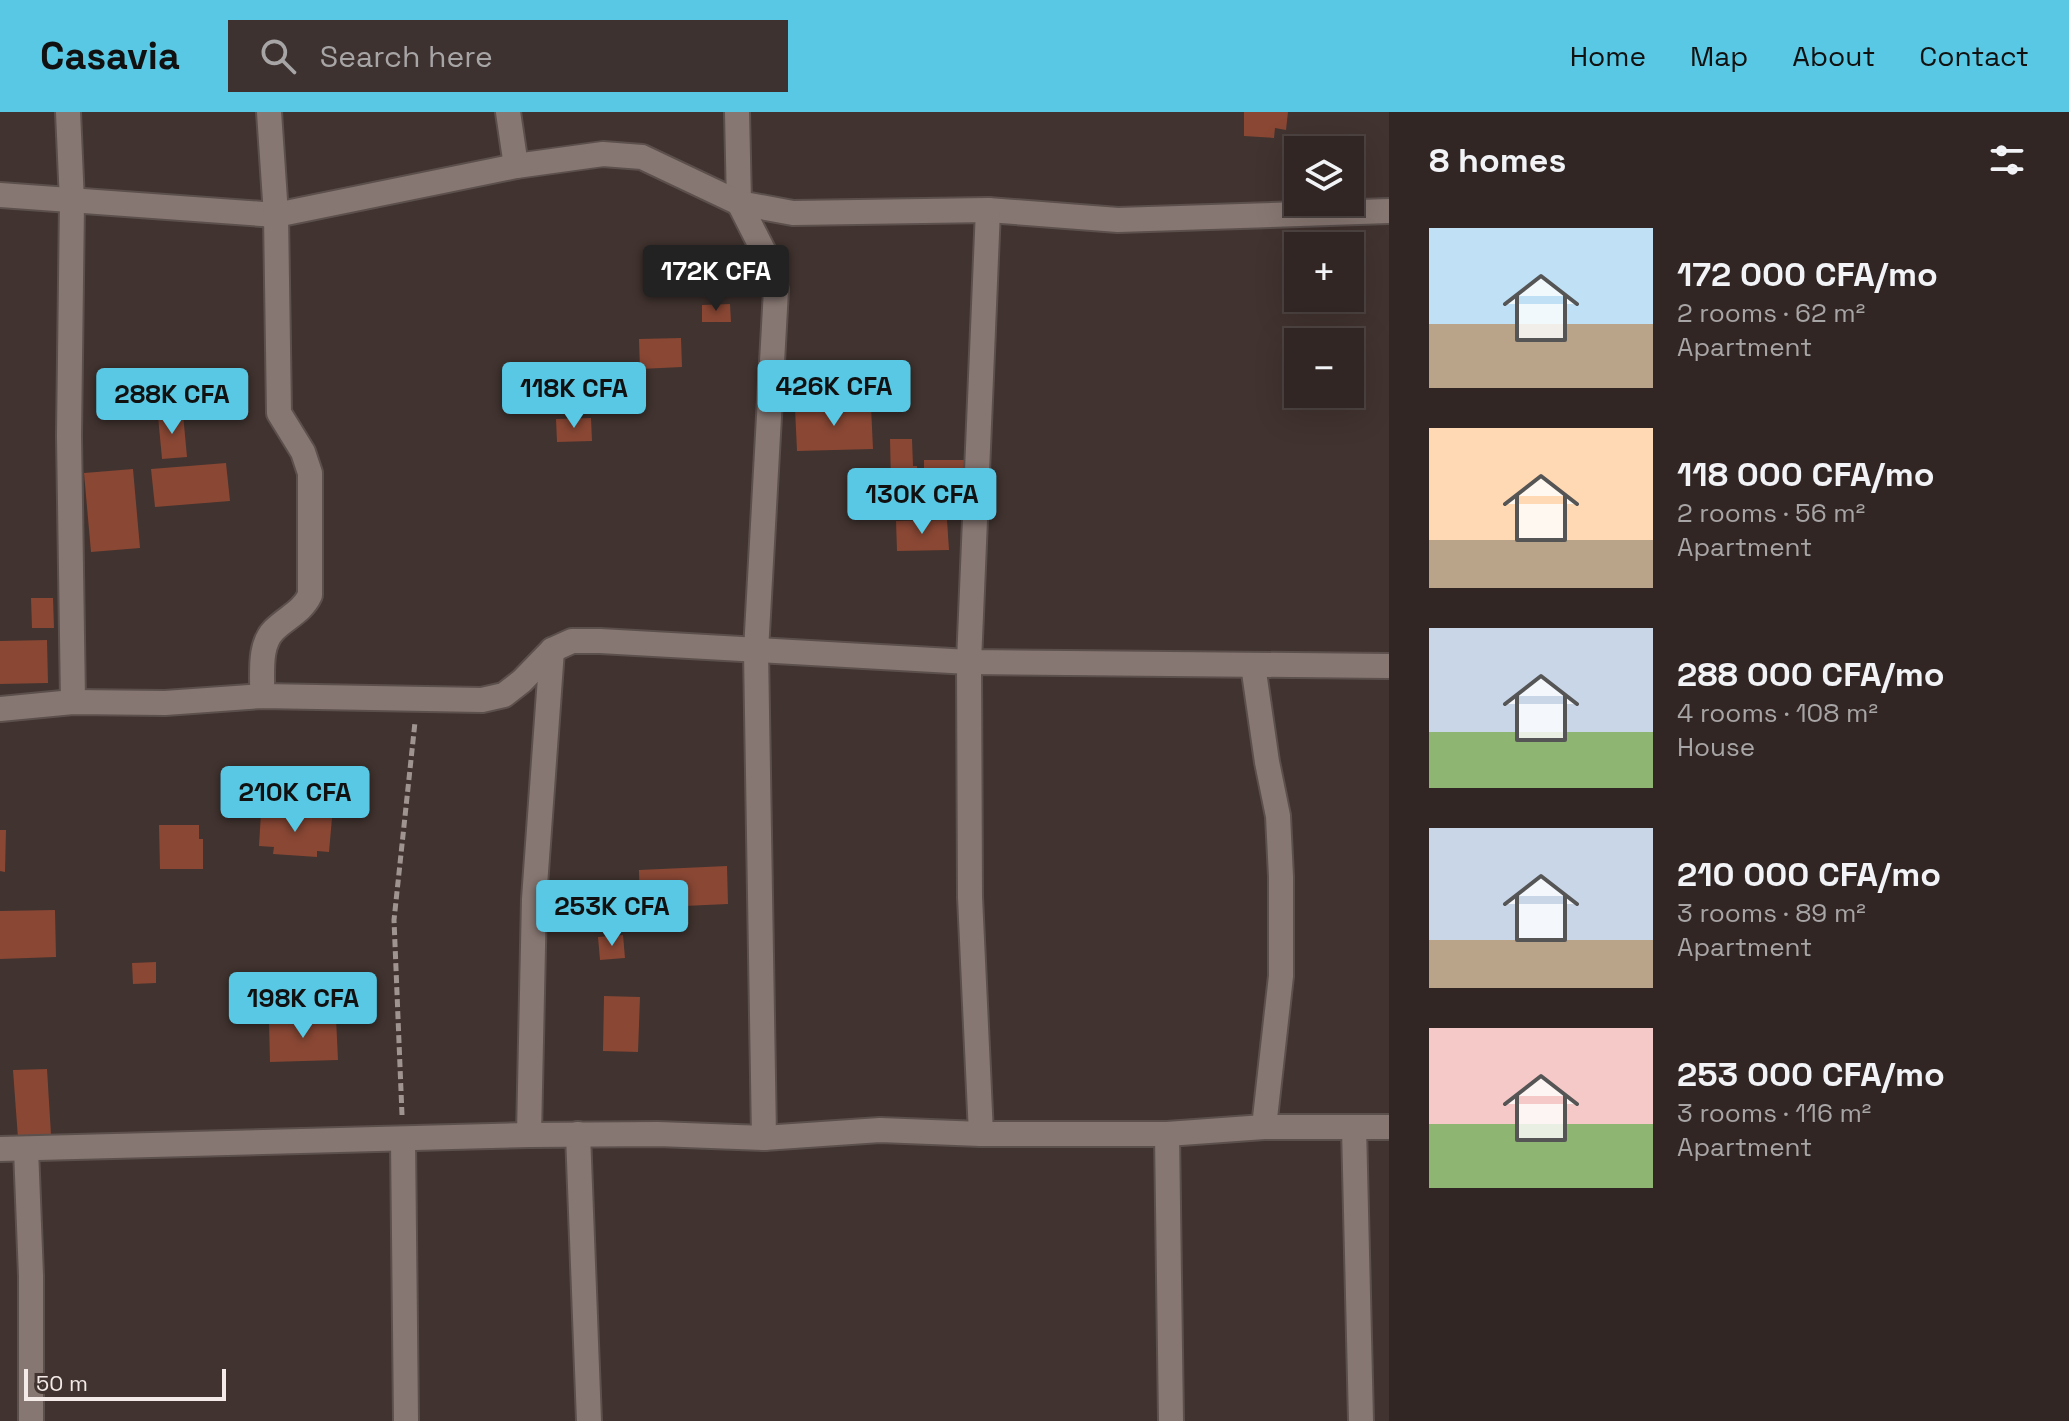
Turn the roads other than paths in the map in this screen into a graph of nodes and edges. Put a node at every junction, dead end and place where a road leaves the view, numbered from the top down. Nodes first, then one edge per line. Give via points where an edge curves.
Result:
1 (68, 112) edge
2 (269, 112) edge
3 (508, 112) edge
4 (737, 112) edge
5 (516, 166) junction
6 (0, 195) edge
7 (72, 202) junction
8 (739, 203) junction
9 (988, 210) junction
10 (1389, 211) edge
11 (276, 215) junction
12 (552, 650) junction
13 (756, 651) junction
14 (969, 662) junction
15 (1253, 665) junction
16 (1389, 666) edge
17 (262, 696) junction
18 (73, 702) junction
19 (0, 709) edge
20 (1264, 1127) junction
21 (1354, 1127) junction
22 (1389, 1127) edge
23 (578, 1134) junction
24 (981, 1134) junction
25 (1167, 1134) junction
26 (529, 1135) junction
27 (764, 1138) junction
28 (403, 1140) junction
29 (0, 1149) edge
30 (26, 1149) junction
31 (31, 1421) edge
32 (406, 1421) edge
33 (589, 1421) edge
34 (1171, 1421) edge
35 (1361, 1421) edge

1 - 7 street
2 - 11 street
3 - 5 street
4 - 8 street
5 - 8 street via 603,154 642,157
5 - 11 street
6 - 7 street
7 - 11 street
7 - 18 street
8 - 9 street via 793,213
8 - 13 street via 776,290
9 - 10 street via 1118,220
9 - 14 street
11 - 17 street via 279,413 310,473 310,595 265,644
12 - 13 street via 572,641 600,641
12 - 17 street via 504,695 482,700
12 - 26 street via 534,899
13 - 14 street
13 - 27 street
14 - 15 street
14 - 24 street via 970,897
15 - 16 street
15 - 20 street via 1278,816 1282,893 1281,976
17 - 18 street
18 - 19 street
20 - 21 street
20 - 25 street
21 - 22 street
21 - 35 street
23 - 26 street
23 - 27 street
23 - 33 street
24 - 25 street
24 - 27 street via 880,1130
25 - 34 street
26 - 28 street
28 - 30 street
28 - 32 street
29 - 30 street
30 - 31 street

